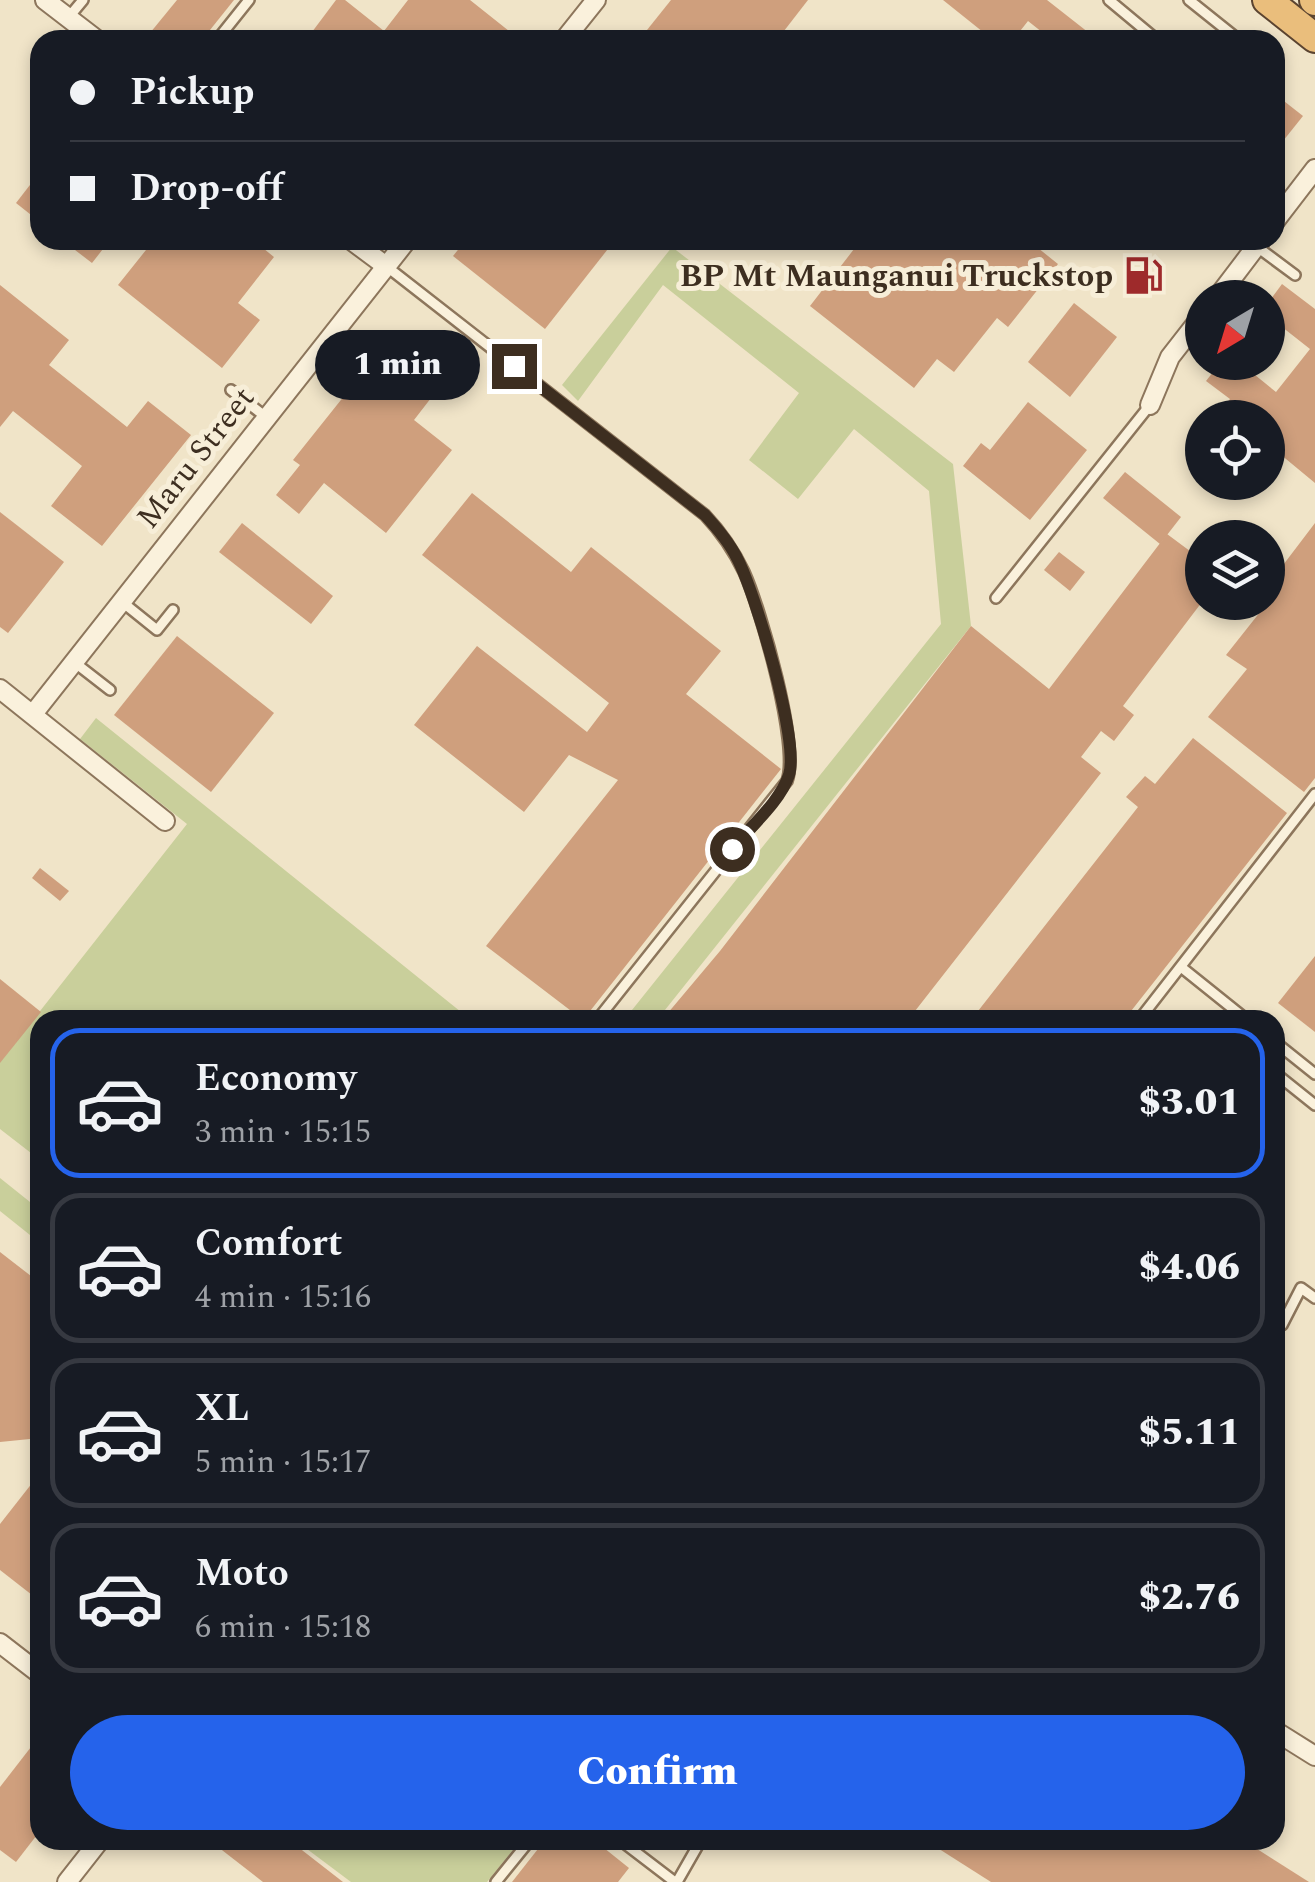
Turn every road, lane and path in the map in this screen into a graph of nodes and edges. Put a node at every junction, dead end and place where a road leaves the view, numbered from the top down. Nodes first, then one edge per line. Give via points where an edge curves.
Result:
1 (46, 0) edge
2 (83, 0) edge
3 (249, 0) edge
4 (596, 0) edge
5 (1109, 0) edge
6 (1189, 0) edge
7 (1267, 0) edge
8 (68, 18) junction
9 (84, 30) edge
10 (225, 30) edge
11 (572, 30) edge
12 (1145, 30) edge
13 (1226, 30) edge
14 (1315, 38) edge
15 (1315, 169) edge
16 (1285, 207) edge
17 (365, 250) edge
18 (398, 250) edge
19 (1254, 250) edge
20 (1267, 250) edge
21 (386, 266) junction
22 (1296, 275) dead end
23 (1230, 280) edge
24 (1185, 338) edge
25 (231, 390) dead end
26 (1150, 406) joint
27 (266, 417) junction
28 (996, 598) dead end
29 (122, 601) junction
30 (173, 610) dead end
31 (74, 662) junction
32 (0, 689) edge
33 (110, 690) dead end
34 (32, 714) junction
35 (1315, 794) edge
36 (165, 821) dead end
37 (1181, 967) junction
38 (605, 1010) edge
39 (1148, 1010) edge
40 (1235, 1010) edge
41 (1285, 1050) edge
42 (1315, 1074) edge
43 (1285, 1081) edge
44 (1315, 1105) edge
45 (1315, 1298) edge
46 (1285, 1319) edge
47 (0, 1643) edge
48 (30, 1666) edge
49 (1285, 1737) edge
50 (1315, 1756) edge
51 (92, 1850) edge
52 (522, 1850) edge
53 (633, 1850) edge
54 (695, 1850) edge
55 (67, 1882) edge
56 (496, 1882) edge
57 (676, 1882) edge

1 - 8 street
2 - 8 lane
3 - 10 lane
4 - 11 street
5 - 12 lane
6 - 13 lane
7 - 14 highway
8 - 9 street
15 - 16 street
17 - 21 street
18 - 21 street, Maru Street
19 - 23 street
20 - 22 lane
21 - 27 street, Maru Street
21 - 38 lane via 705,515 744,572 774,668 792,760 787,781
24 - 26 street
25 - 27 lane
26 - 28 lane
27 - 29 street, Maru Street
29 - 30 lane via 157,630
29 - 31 street, Maru Street
31 - 33 lane
31 - 34 street, Maru Street
32 - 34 street
34 - 36 street
35 - 37 lane
37 - 39 lane
37 - 40 lane
41 - 42 lane
43 - 44 lane
45 - 46 lane via 1301,1288
47 - 48 street
49 - 50 street
51 - 55 street
52 - 56 lane
53 - 57 lane
54 - 57 lane

